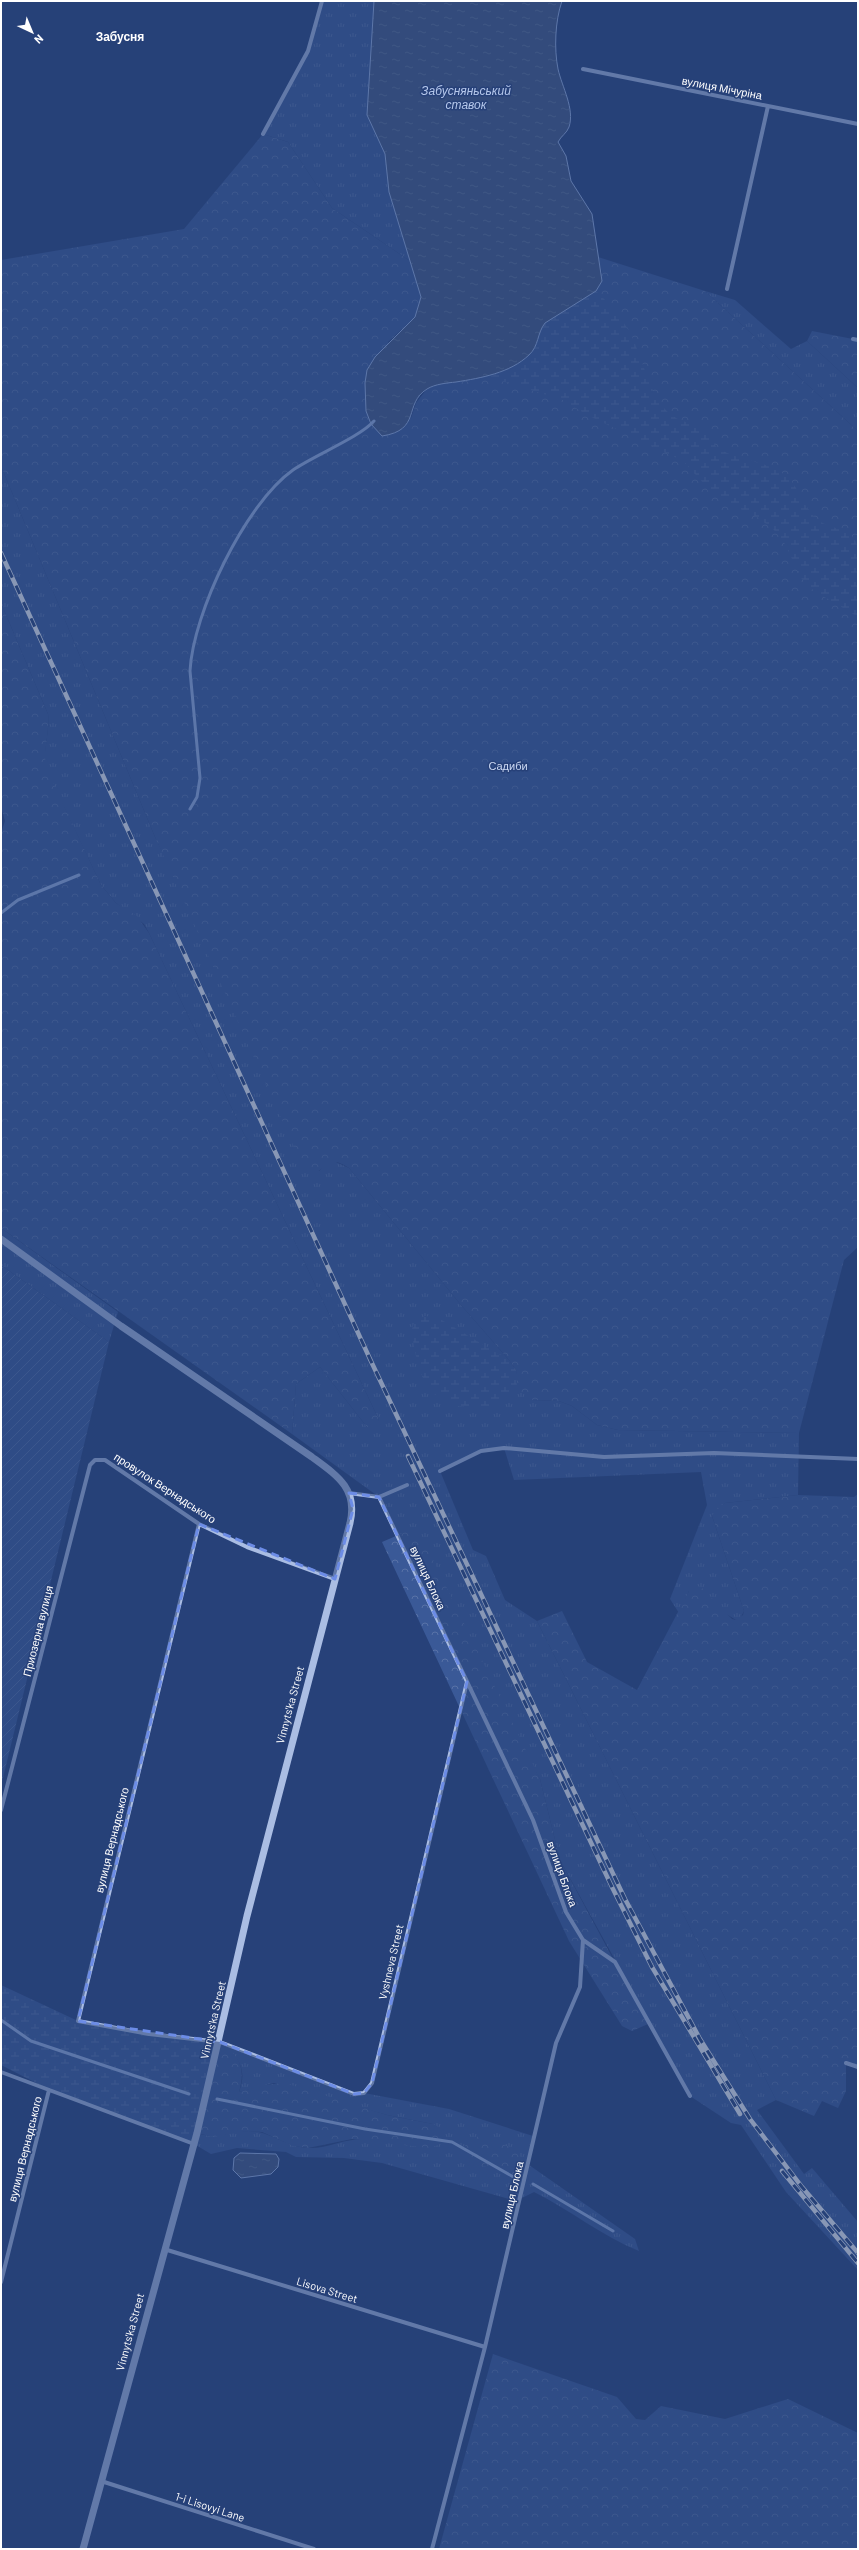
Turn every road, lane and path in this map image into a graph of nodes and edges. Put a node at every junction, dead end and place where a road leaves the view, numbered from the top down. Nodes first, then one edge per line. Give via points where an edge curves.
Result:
1 (322, 1) edge
2 (583, 69) dead end
3 (768, 106) junction
4 (858, 124) edge
5 (263, 134) dead end
6 (727, 289) dead end
7 (1, 1239) edge
8 (858, 1459) edge
9 (95, 1460) joint
10 (440, 1471) dead end
11 (407, 1485) dead end
12 (349, 1493) junction
13 (378, 1497) junction
14 (199, 1524) junction
15 (335, 1579) junction
16 (467, 1682) junction
17 (1, 1810) edge
18 (583, 1940) junction
19 (220, 2042) junction
20 (846, 2064) dead end
21 (858, 2067) edge
22 (1, 2072) edge
23 (49, 2090) junction
24 (690, 2096) dead end
25 (194, 2144) junction
26 (164, 2249) junction
27 (1, 2282) edge
28 (486, 2347) junction
29 (100, 2481) junction
30 (83, 2549) edge
31 (314, 2549) edge
32 (432, 2549) edge

1 - 5 street via 308,51
2 - 3 street, вулиця Мічуріна
3 - 4 street, вулиця Мічуріна
3 - 6 street
7 - 12 street via 121,1326 312,1456 327,1468
8 - 10 street via 714,1453 604,1457 504,1448 481,1451
9 - 14 street, провулок Вернадського via 105,1460
9 - 17 street, Приозерна вулиця via 90,1465
11 - 13 street
12 - 13 street
12 - 15 street, Vinnyts'ka Street via 353,1509
13 - 16 street, вулиця Блока
14 - 15 street, провулок Вернадського via 247,1547
14 - 19 street, вулиця Вернадського via 78,2022
15 - 19 street, Vinnyts'ka Street via 247,1916
16 - 18 street, вулиця Блока via 533,1820 566,1912
16 - 19 street, Vyshneva Street via 372,2083 364,2093 354,2094
18 - 24 street via 615,1962
18 - 28 street, вулиця Блока via 580,1987 556,2043
19 - 25 street, Vinnyts'ka Street
20 - 21 street
22 - 23 street
23 - 25 street
23 - 27 street, вулиця Вернадського
25 - 26 street, Vinnyts'ka Street
26 - 28 street, Lisova Street
26 - 29 street, Vinnyts'ka Street
28 - 32 street, вулиця Блока
29 - 30 street, Vinnyts'ka Street
29 - 31 street, 1-i Lisovyi Lane

